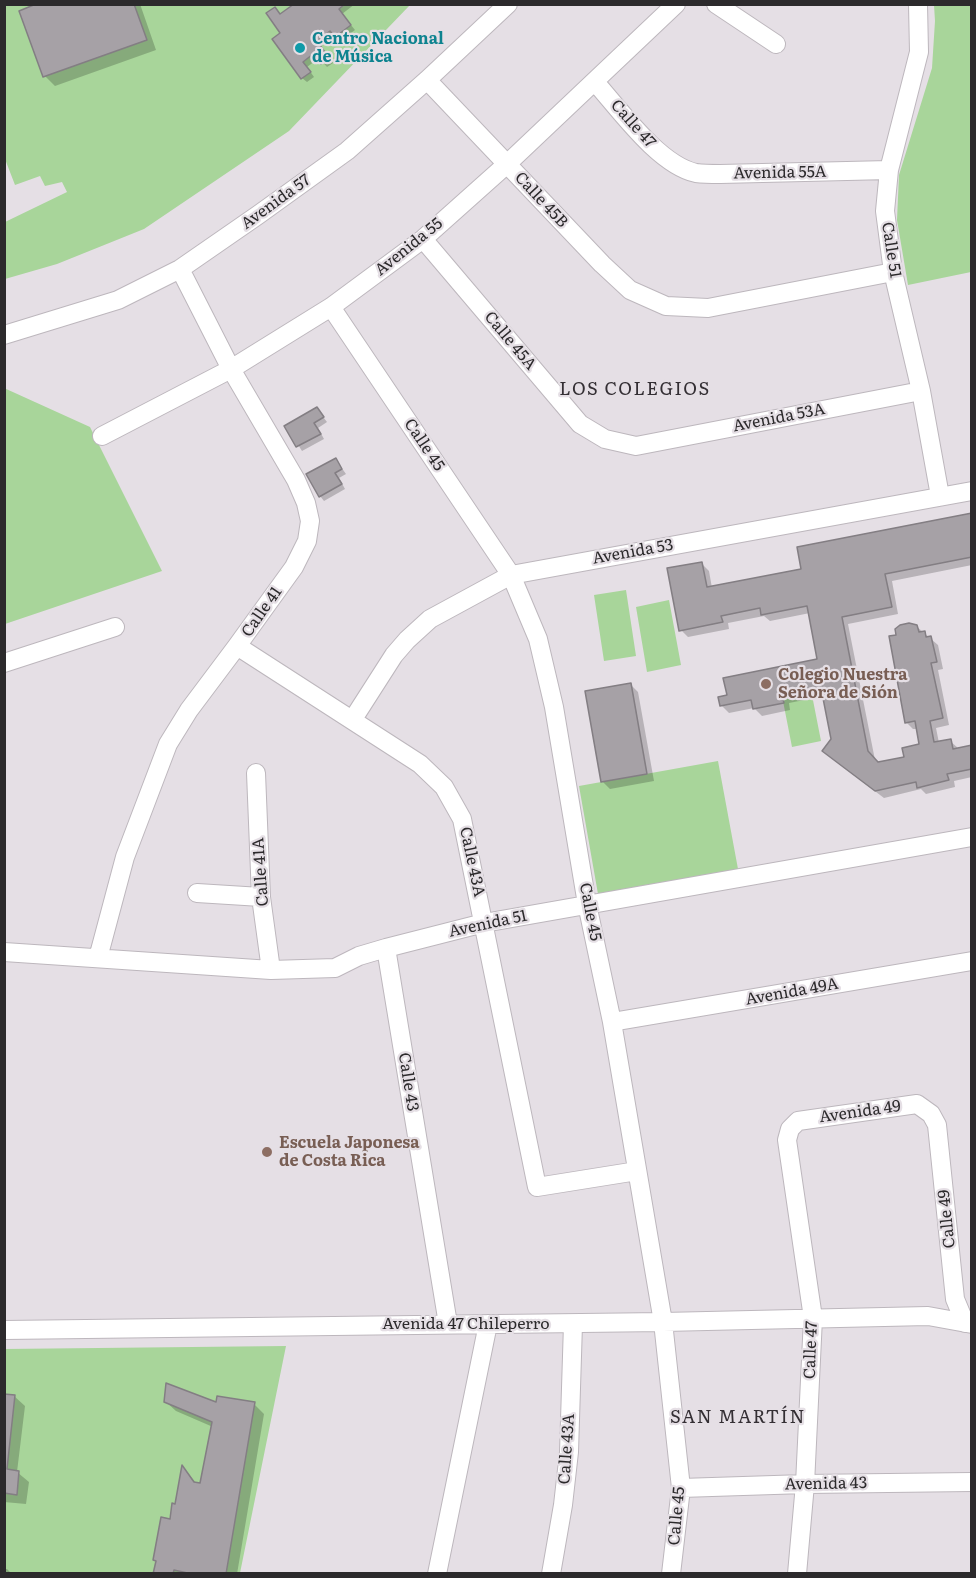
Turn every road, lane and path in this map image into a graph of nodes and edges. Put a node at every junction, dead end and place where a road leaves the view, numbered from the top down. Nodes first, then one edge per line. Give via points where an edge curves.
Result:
1 (508, 4) edge
2 (676, 4) edge
3 (716, 4) edge
4 (918, 4) edge
5 (776, 44) dead end
6 (427, 80) junction
7 (595, 82) junction
8 (507, 164) junction
9 (674, 164) joint
10 (889, 170) junction
11 (423, 238) junction
12 (180, 269) junction
13 (893, 272) junction
14 (331, 307) junction
15 (4, 335) edge
16 (231, 369) junction
17 (921, 391) junction
18 (102, 436) dead end
19 (636, 446) joint
20 (972, 491) edge
21 (940, 496) junction
22 (511, 574) junction
23 (115, 627) dead end
24 (237, 646) junction
25 (4, 663) edge
26 (352, 719) junction
27 (256, 773) dead end
28 (972, 837) edge
29 (197, 893) dead end
30 (261, 897) junction
31 (587, 904) junction
32 (484, 923) junction
33 (386, 948) junction
34 (4, 952) edge
35 (98, 958) junction
36 (972, 961) edge
37 (271, 970) junction
38 (612, 1022) junction
39 (931, 1114) joint
40 (790, 1128) joint
41 (637, 1171) junction
42 (972, 1289) edge
43 (955, 1299) junction
44 (928, 1316) junction
45 (813, 1318) junction
46 (663, 1322) junction
47 (448, 1324) junction
48 (488, 1324) junction
49 (573, 1324) junction
50 (968, 1324) edge
51 (4, 1330) edge
52 (972, 1482) edge
53 (805, 1484) junction
54 (681, 1488) junction
55 (437, 1574) edge
56 (551, 1574) edge
57 (671, 1574) edge
58 (797, 1574) edge

1 - 6 street, Avenida 57
2 - 7 street, Avenida 55
3 - 5 street
4 - 10 street, Calle 51 via 919,52
6 - 8 street, Calle 45B
6 - 12 street, Avenida 57 via 346,151
7 - 8 street, Avenida 55
7 - 9 street, Calle 47
8 - 11 street, Avenida 55
8 - 13 street, Calle 45B via 630,290 666,306 708,308
9 - 10 street, Avenida 55A via 696,172 720,174
10 - 13 street, Calle 51 via 885,211
11 - 14 street, Avenida 55
11 - 19 street, Calle 45A via 580,423 605,439
12 - 15 street, Avenida 57 via 118,300
12 - 16 street, Calle 41
13 - 17 street, Calle 51
14 - 16 street, Avenida 55
14 - 22 street, Calle 45
16 - 18 street, Avenida 55
16 - 24 street, Calle 41 via 296,480 310,521 307,541 294,567
17 - 19 street, Avenida 53A
17 - 21 street, Calle 51
20 - 21 street, Avenida 53
21 - 22 street, Avenida 53
22 - 26 street, Avenida 53 via 430,619 394,655
22 - 31 street, Calle 45 via 538,639 554,707
23 - 25 street
24 - 26 street, Calle 43A
24 - 35 street, Calle 41 via 168,744 125,857
26 - 32 street, Calle 43A via 420,764 444,787 462,819
27 - 30 street, Calle 41A
28 - 31 street, Avenida 51
29 - 30 street
30 - 37 street, Calle 41A
31 - 32 street, Avenida 51
31 - 38 street, Calle 45
32 - 33 street, Avenida 51
32 - 41 street, Calle 43A via 537,1187
33 - 37 street, Avenida 51 via 335,968
33 - 47 street, Calle 43
34 - 35 street, Avenida 51
35 - 37 street, Avenida 51
36 - 38 street, Avenida 49A
38 - 41 street, Calle 45
39 - 40 street, Avenida 49 via 917,1104 798,1121
39 - 43 street, Calle 49 via 937,1125
40 - 45 street, Calle 47 via 787,1140
41 - 46 street, Calle 45
42 - 43 street
43 - 44 street
43 - 50 street, Calle 49
44 - 45 street, Avenida 47 Chileperro
44 - 50 street, Avenida 47 Chileperro
45 - 46 street, Avenida 47 Chileperro
45 - 53 street, Calle 47
46 - 49 street, Avenida 47 Chileperro
46 - 54 street, Calle 45
47 - 48 street, Avenida 47 Chileperro
47 - 51 street, Avenida 47 Chileperro
48 - 49 street, Avenida 47 Chileperro
48 - 55 street
49 - 56 street, Calle 43A via 569,1452
52 - 53 street, Avenida 43
53 - 54 street, Avenida 43
53 - 58 street, Calle 47
54 - 57 street, Calle 45

